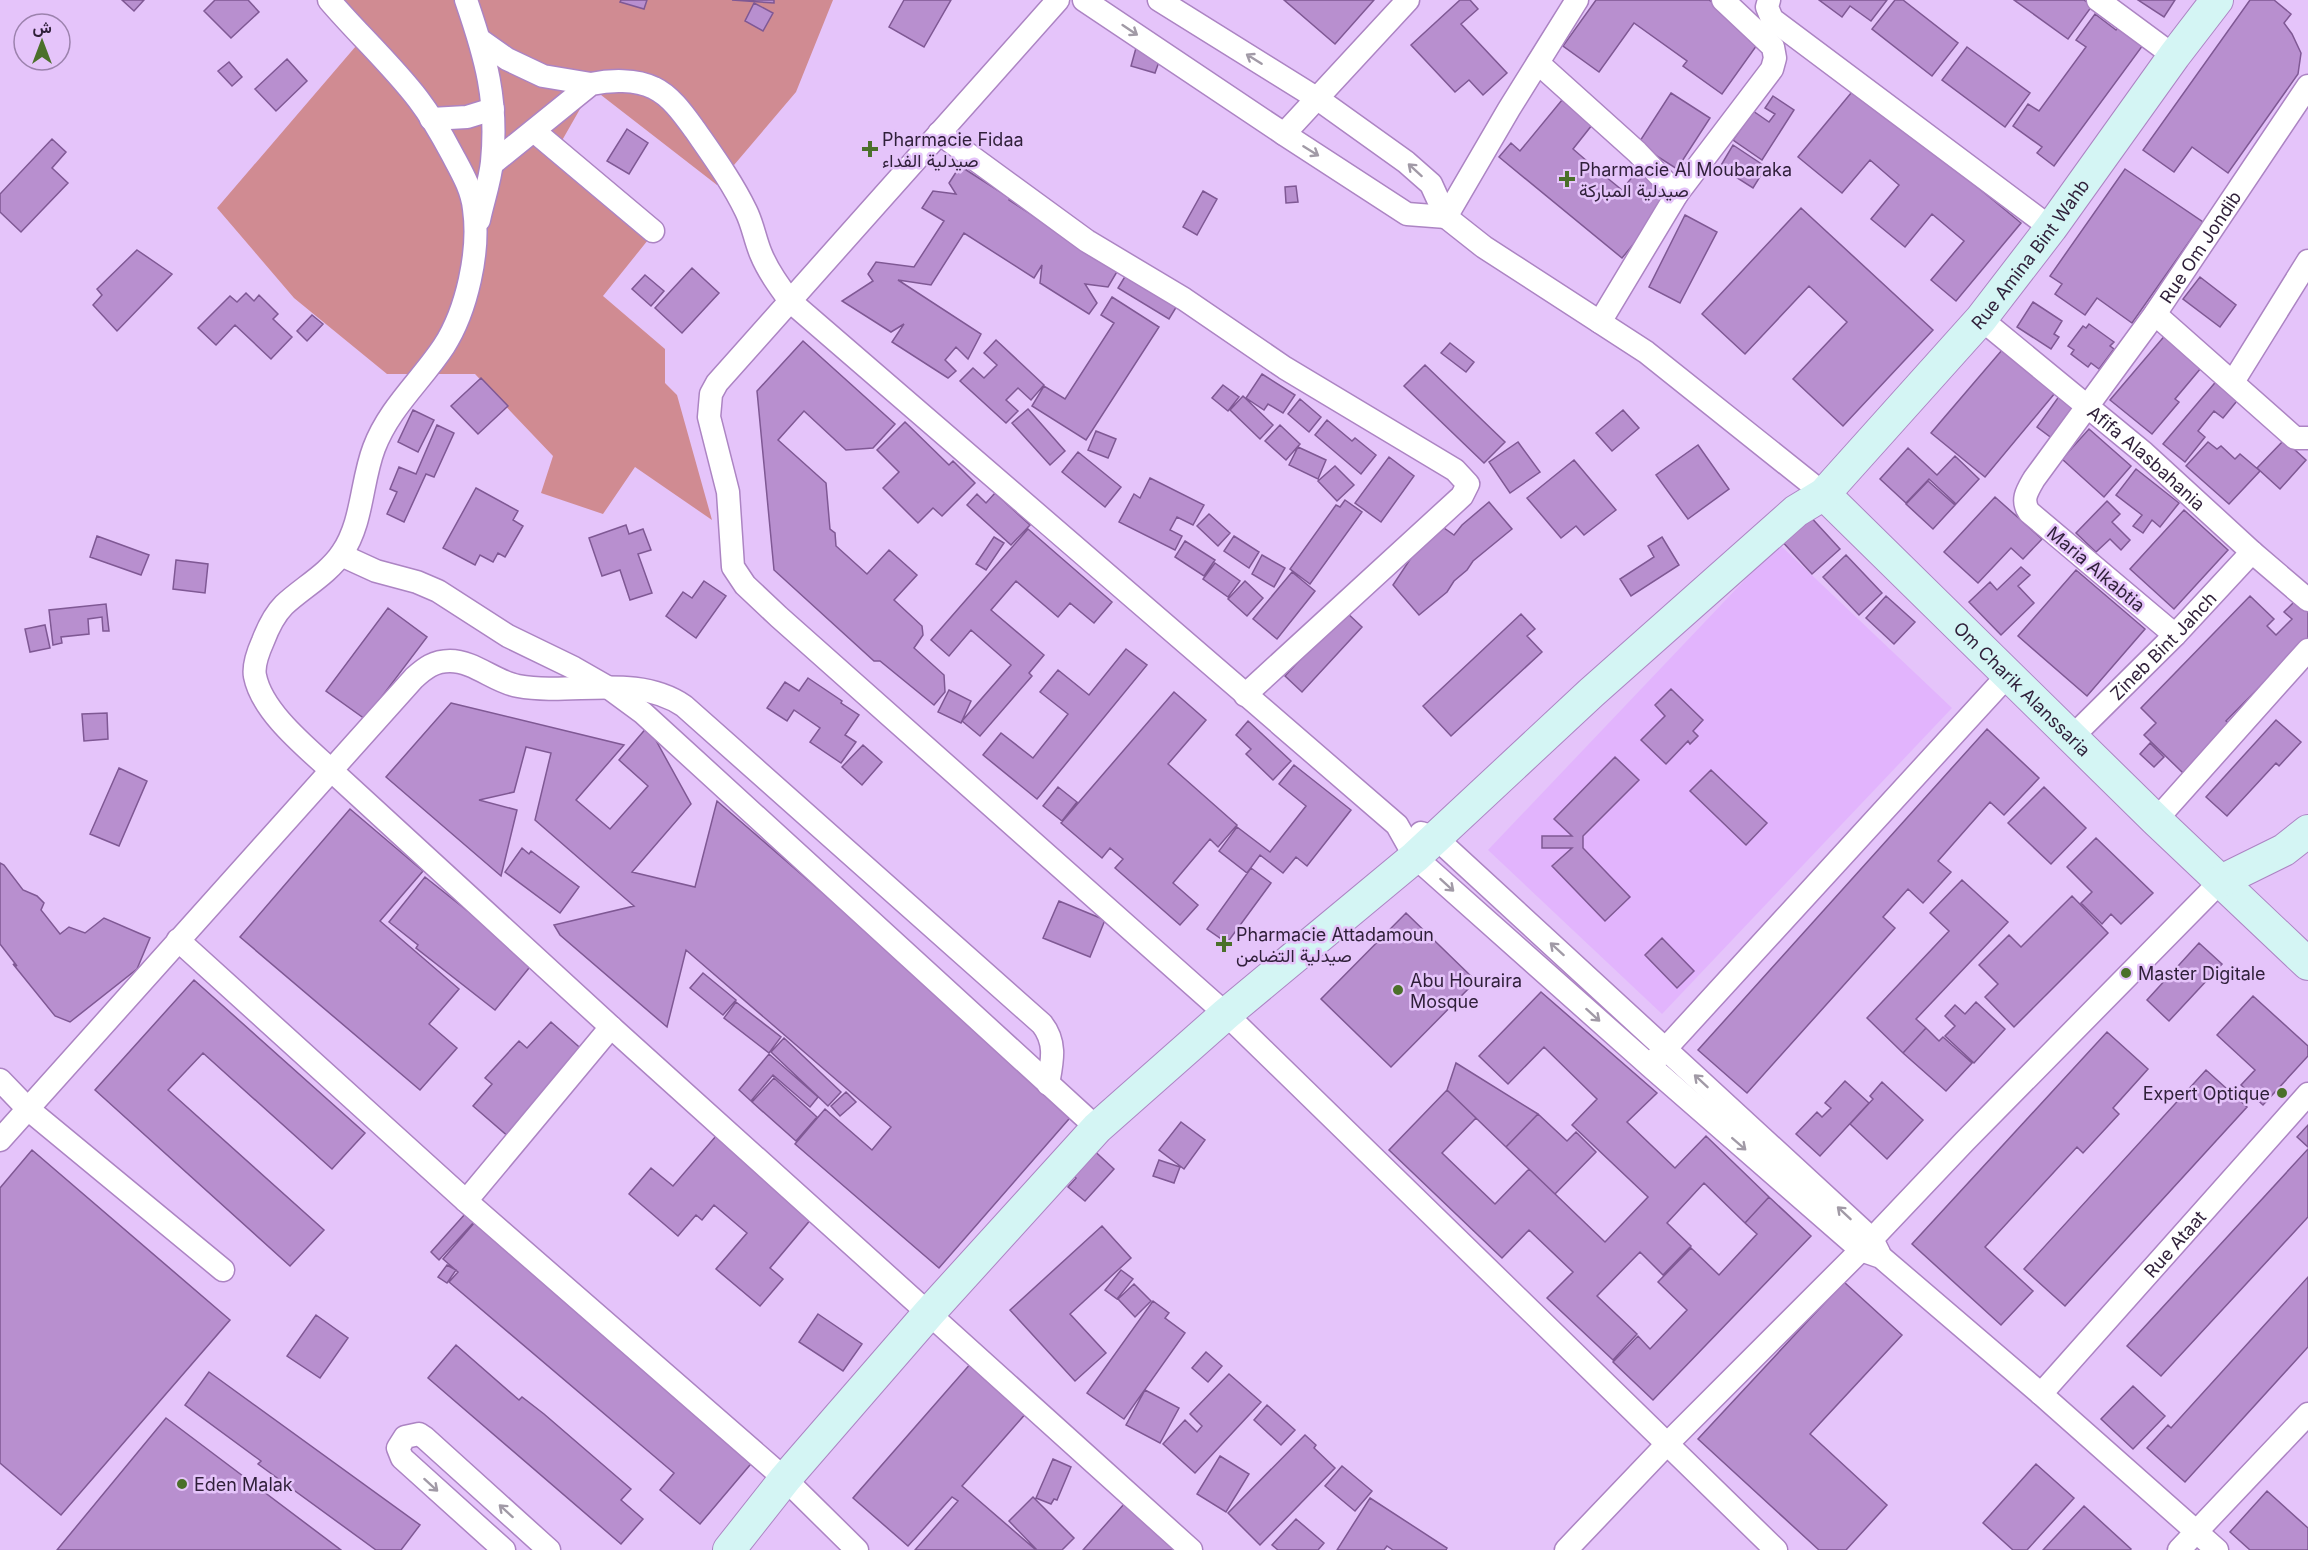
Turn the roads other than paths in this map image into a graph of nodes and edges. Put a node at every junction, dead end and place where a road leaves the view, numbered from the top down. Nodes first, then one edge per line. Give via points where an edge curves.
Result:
1 (329, 0) edge
2 (466, 0) edge
3 (1058, 0) edge
4 (1084, 0) edge
5 (1158, 0) edge
6 (1408, 0) edge
7 (1577, 0) edge
8 (1769, 0) edge
9 (2098, 0) edge
10 (2217, 0) edge
11 (1730, 2) edge
12 (480, 40) junction
13 (2174, 56) junction
14 (1538, 63) junction
15 (591, 84) junction
16 (2308, 86) edge
17 (1318, 99) junction
18 (493, 109) junction
19 (431, 119) junction
20 (534, 131) junction
21 (939, 133) junction
22 (1284, 134) junction
23 (492, 164) junction
24 (1677, 194) junction
25 (1446, 217) junction
26 (2051, 228) junction
27 (653, 231) dead end
28 (475, 233) junction
29 (2308, 261) edge
30 (790, 301) junction
31 (2154, 314) junction
32 (1981, 319) junction
33 (1600, 322) junction
34 (2233, 382) junction
35 (2088, 407) junction
36 (2304, 439) edge
37 (1824, 494) junction
38 (2024, 498) joint
39 (2252, 552) junction
40 (341, 555) junction
41 (2308, 600) edge
42 (2175, 635) junction
43 (2308, 650) edge
44 (2008, 675) junction
45 (609, 688) junction
46 (1245, 695) junction
47 (2072, 737) junction
48 (332, 771) junction
49 (2156, 820) junction
50 (2308, 831) edge
51 (1426, 847) junction
52 (2221, 881) junction
53 (178, 940) junction
54 (2308, 964) edge
55 (1226, 1014) junction
56 (611, 1027) junction
57 (1666, 1048) junction
58 (1650, 1066) junction
59 (0, 1080) edge
60 (1048, 1084) junction
61 (2308, 1094) edge
62 (28, 1109) junction
63 (1097, 1128) junction
64 (0, 1140) edge
65 (466, 1201) junction
66 (1871, 1249) junction
67 (223, 1270) dead end
68 (929, 1313) junction
69 (2041, 1394) junction
70 (2308, 1414) edge
71 (1668, 1443) junction
72 (785, 1479) junction
73 (2196, 1531) junction
74 (1571, 1548) edge
75 (504, 1550) edge
76 (549, 1550) edge
77 (729, 1550) edge
78 (857, 1550) edge
79 (1191, 1550) edge
80 (1776, 1550) edge
81 (2179, 1550) edge
82 (2217, 1550) edge

1 - 19 street via 419,100
2 - 12 street
3 - 21 street
4 -> 22 street
17 -> 5 street
6 - 17 street
7 - 14 street
8 - 26 street via 1767,7 1772,19
9 - 13 street
10 - 13 street, Rue Amina Bint Wahb
11 - 24 street via 1773,46 1774,64
12 - 15 street via 507,59 543,76
12 - 18 street
13 - 26 street, Rue Amina Bint Wahb
14 - 24 street via 1637,152
14 - 25 street
15 - 20 street
15 - 30 street via 633,83 653,87 669,98 736,190 760,252
16 - 31 street, Rue Om Jondib
17 - 22 street
25 -> 17 street via 1431,184
18 - 19 street via 467,117
18 - 23 street
19 - 28 street via 465,179 474,208
20 - 23 street
20 - 27 street
21 - 30 street
21 - 46 street via 1087,241 1184,299 1285,368 1455,470 1468,484 1462,496
22 -> 25 street via 1407,214
23 - 28 street
24 - 33 street
25 - 33 street via 1484,247
26 - 32 street, Rue Amina Bint Wahb
28 - 40 street via 464,302 456,324 395,408 374,446 358,513
29 - 34 street
30 - 46 street
30 - 55 street via 711,394 710,417 728,492 732,561 738,577
31 - 34 street
31 - 35 street, Rue Om Jondib
32 - 35 street, Afifa Alasbahania
32 - 37 street, Rue Amina Bint Wahb
33 - 37 street via 1646,352
34 - 36 street via 2295,438
35 - 38 street, Rue Om Jondib
35 - 39 street, Afifa Alasbahania
37 - 44 street, Om Charik Alanssaria
37 - 51 street, Rue Amina Bint Wahb via 1796,511 1591,693
38 - 42 street, Maria Alkabtia via 2029,512
39 - 41 street, Afifa Alasbahania
39 - 42 street, Zineb Bint Jahch
40 - 45 street via 438,591 508,636
40 - 48 street via 282,607 269,625 254,674 261,694 287,728
42 - 47 street, Zineb Bint Jahch
43 - 49 street
44 - 47 street, Om Charik Alanssaria
44 - 57 street
45 - 48 street via 516,686 466,664 438,662 414,678
45 - 60 street via 644,713
45 - 60 street via 659,693 684,706 1042,1024 1053,1047
46 - 51 street
47 - 49 street, Om Charik Alanssaria
48 - 53 street
48 - 56 street
49 - 52 street, Om Charik Alanssaria
50 - 52 street via 2284,850
51 - 55 street, Rue Amina Bint Wahb
57 -> 51 street
51 -> 58 street
52 - 54 street, Om Charik Alanssaria
52 - 66 street via 1965,1141
53 - 62 street
53 - 65 street
55 - 63 street, Rue Amina Bint Wahb
55 - 71 street
56 - 65 street
56 - 68 street
57 - 58 street
66 -> 57 street
58 -> 66 street
59 - 62 street
60 - 63 street
61 - 69 street, Rue Ataat
62 - 64 street
62 - 67 street
63 - 68 street, Rue Amina Bint Wahb
65 - 72 street
66 - 69 street
66 - 71 street
68 - 72 street, Rue Amina Bint Wahb
68 - 79 street
69 - 73 street
70 - 73 street
71 - 74 street
71 - 80 street
72 - 77 street, Rue Amina Bint Wahb
72 - 78 street
73 - 81 street
73 - 82 street
76 -> 75 street via 425,1438 419,1434 405,1437 398,1448 408,1464

